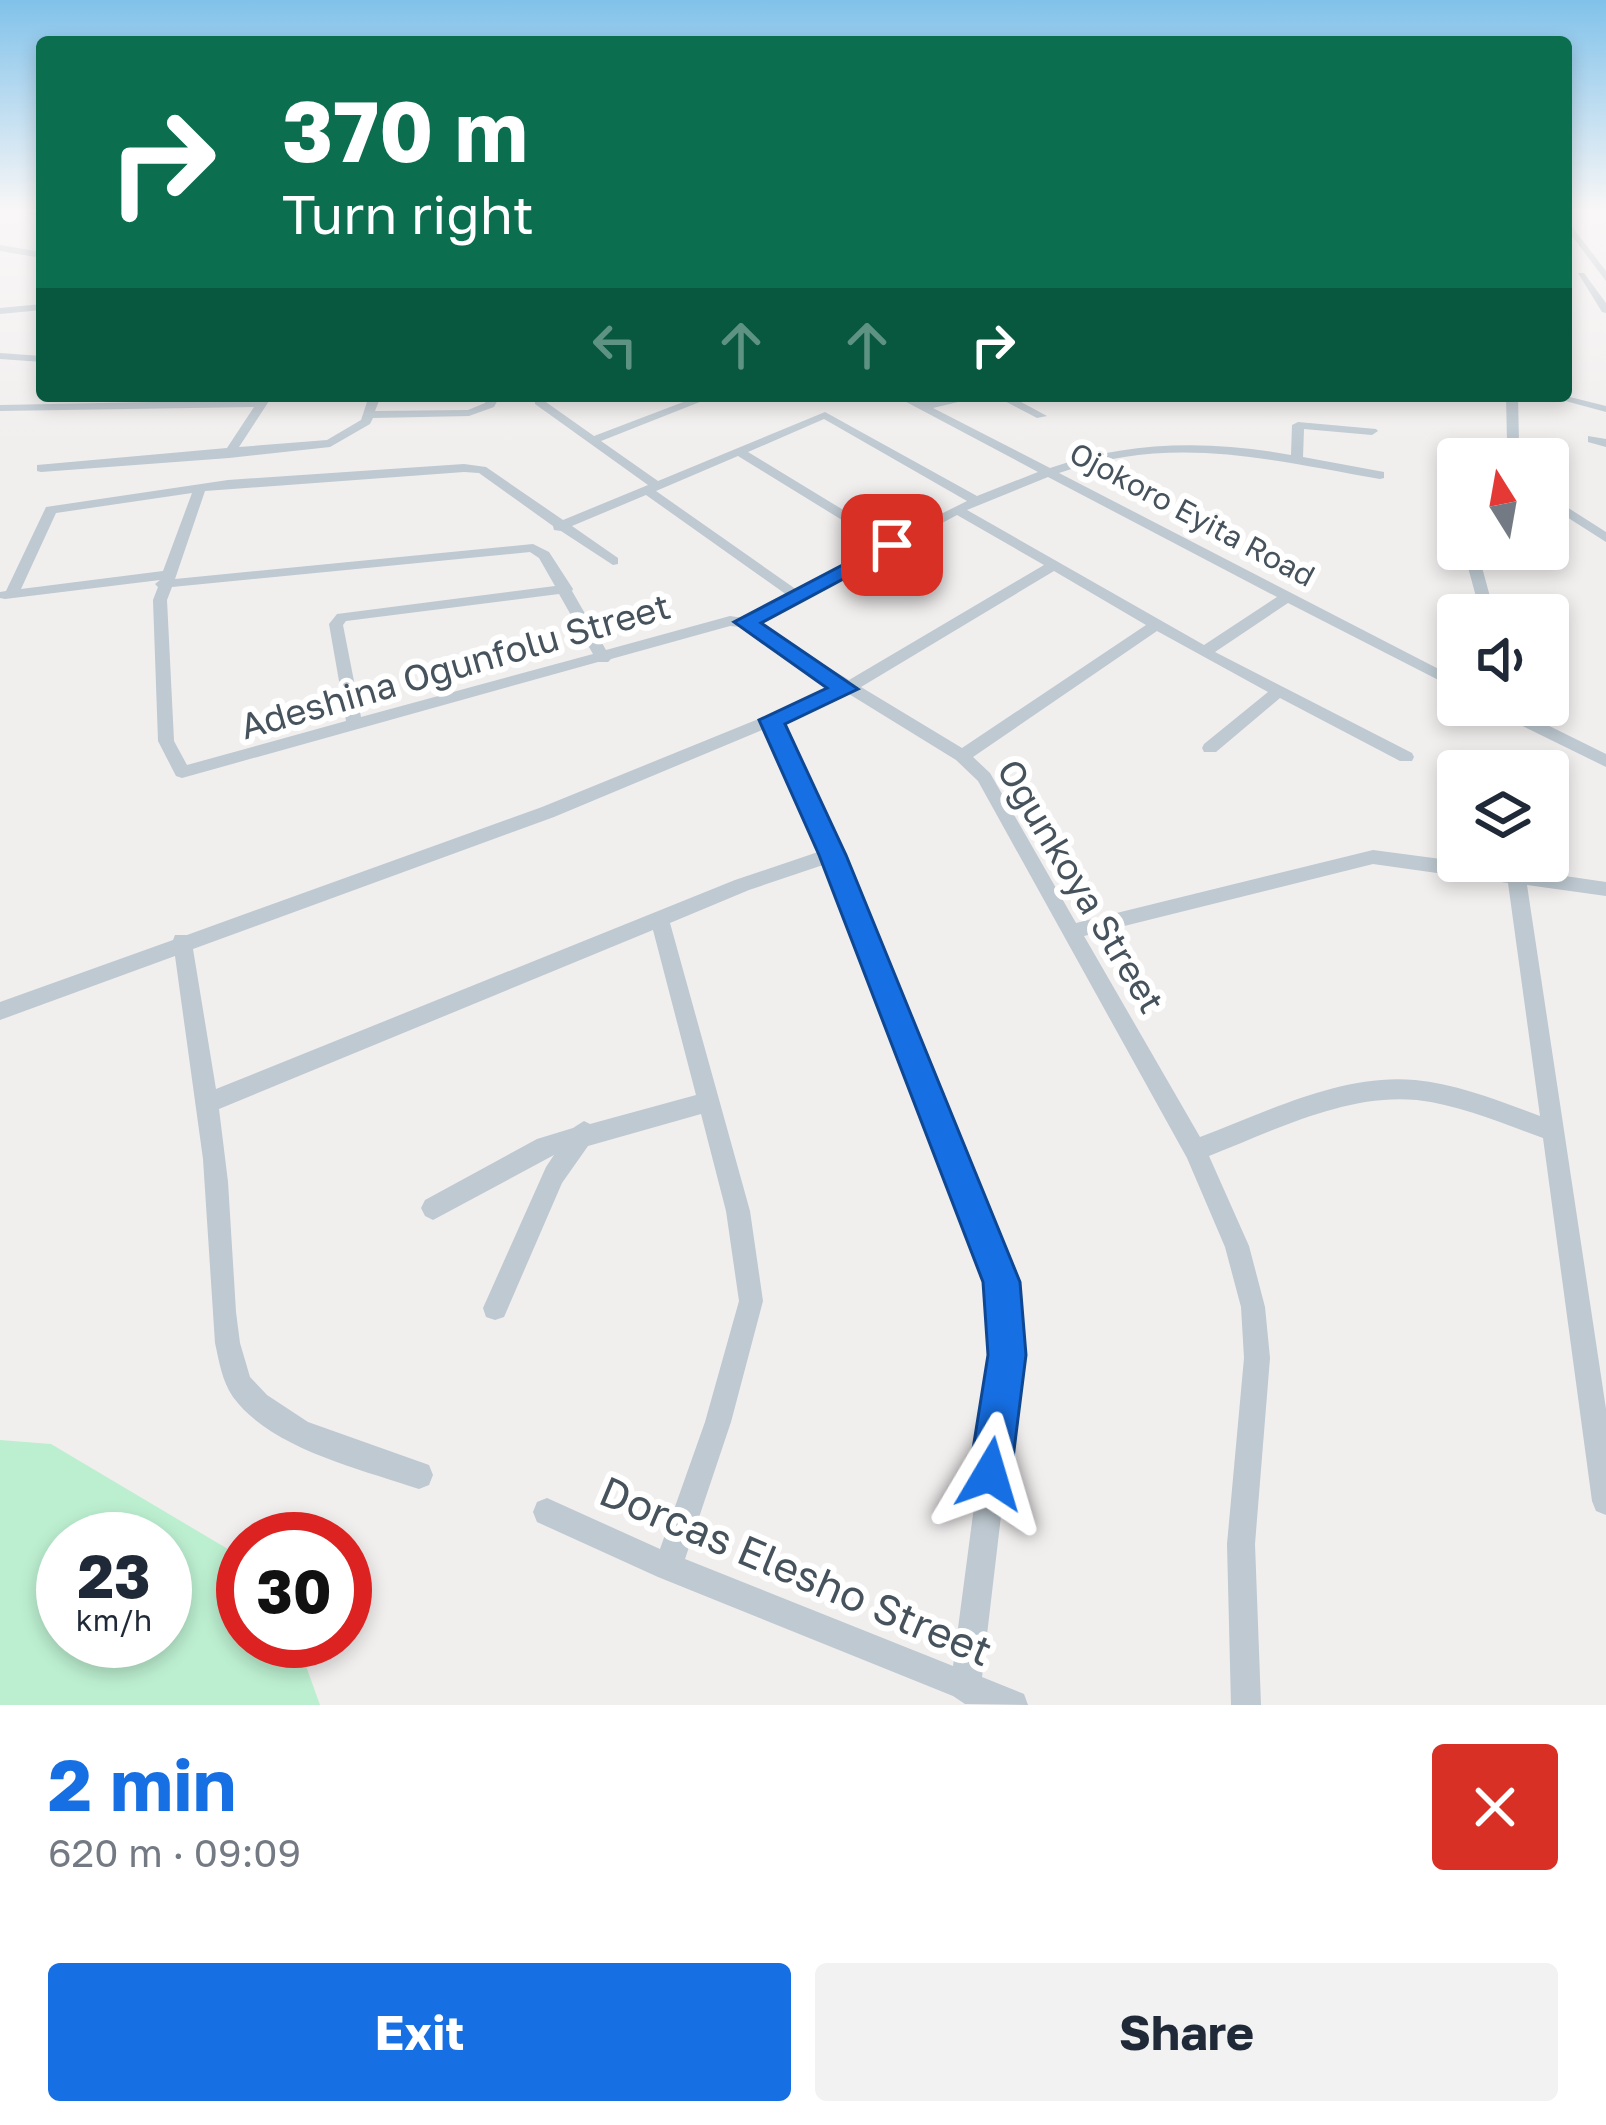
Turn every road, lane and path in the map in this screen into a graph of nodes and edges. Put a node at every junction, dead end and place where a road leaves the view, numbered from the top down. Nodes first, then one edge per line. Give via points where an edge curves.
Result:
1 (36, 307) edge
2 (0, 310) edge
3 (0, 356) edge
4 (36, 358) edge
5 (1572, 401) edge
6 (198, 402) edge
7 (263, 402) edge
8 (373, 402) edge
9 (491, 402) edge
10 (539, 402) dead end
11 (693, 402) edge
12 (911, 402) edge
13 (946, 402) edge
14 (1013, 402) edge
15 (1512, 402) edge
16 (920, 407) junction
17 (0, 408) edge
18 (1606, 409) edge
19 (370, 415) junction
20 (1041, 416) dead end
21 (1372, 431) dead end
22 (1514, 438) edge
23 (593, 440) junction
24 (739, 451) junction
25 (229, 454) junction
26 (1297, 458) junction
27 (41, 468) dead end
28 (1045, 469) junction
29 (1380, 475) dead end
30 (652, 488) junction
31 (199, 491) junction
32 (978, 502) junction
33 (961, 512) junction
34 (1569, 513) edge
35 (559, 527) junction
36 (1606, 538) edge
37 (892, 545) junction
38 (613, 561) dead end
39 (1054, 565) junction
40 (164, 579) junction
41 (566, 589) junction
42 (6, 595) edge
43 (797, 596) junction
44 (1288, 596) junction
45 (745, 622) junction
46 (1158, 624) junction
47 (1204, 652) junction
48 (603, 659) junction
49 (1437, 674) edge
50 (846, 689) junction
51 (1279, 691) junction
52 (771, 720) junction
53 (356, 726) junction
54 (1537, 726) edge
55 (1210, 748) dead end
56 (962, 756) junction
57 (1406, 757) dead end
58 (1606, 761) edge
59 (832, 855) junction
60 (1437, 864) edge
61 (1517, 882) edge
62 (1569, 882) edge
63 (1606, 889) edge
64 (660, 921) junction
65 (1074, 931) junction
66 (182, 941) junction
67 (0, 1011) edge
68 (710, 1101) junction
69 (207, 1103) junction
70 (1554, 1131) junction
71 (584, 1132) junction
72 (1195, 1150) junction
73 (433, 1208) dead end
74 (495, 1309) dead end
75 (419, 1475) dead end
76 (1606, 1501) edge
77 (547, 1512) dead end
78 (668, 1567) junction
79 (965, 1689) junction
80 (1013, 1705) edge
81 (1246, 1705) edge

1 - 2 street
3 - 4 street
5 - 18 street
6 - 17 street
7 - 25 street
8 - 19 street
9 - 19 street via 470,413
10 - 23 street
11 - 23 street
12 - 16 street, Ojokoro Eyita Road
13 - 16 street
14 - 20 street
15 - 22 street
16 - 28 street, Ojokoro Eyita Road
19 - 25 street via 331,443
21 - 26 street via 1298,425
23 - 30 street
24 - 30 street
24 - 32 street via 825,415
24 - 37 street
25 - 27 street
26 - 28 street, Adeshina Ogunfolu Street via 1187,447
26 - 29 street, Adeshina Ogunfolu Street
28 - 32 street, Adeshina Ogunfolu Street
28 - 44 street, Ojokoro Eyita Road
30 - 35 street
30 - 43 street
31 - 35 street via 473,468
31 - 40 street
31 - 42 street via 51,510
32 - 33 street, Adeshina Ogunfolu Street
33 - 37 street, Adeshina Ogunfolu Street
33 - 39 street
34 - 36 street
35 - 38 street
37 - 43 street, Adeshina Ogunfolu Street
39 - 46 street
39 - 50 street
40 - 41 street via 532,548
40 - 42 street
40 - 53 street, Adeshina Ogunfolu Street via 166,741 182,772
41 - 48 street
41 - 53 street via 343,617 335,642
43 - 45 street, Adeshina Ogunfolu Street
44 - 47 street
44 - 49 street, Ojokoro Eyita Road
45 - 48 street, Adeshina Ogunfolu Street
45 - 50 street, Ogunkoya Street
46 - 47 street
46 - 56 street
47 - 51 street
48 - 53 street, Adeshina Ogunfolu Street
50 - 52 street
50 - 56 street, Ogunkoya Street
51 - 55 street
51 - 57 street
52 - 59 street
52 - 66 street via 548,812
54 - 58 street
56 - 65 street, Ogunkoya Street via 1004,806
59 - 64 street
59 - 79 street via 975,1212 1008,1317
60 - 65 street via 1373,857
61 - 70 street
62 - 63 street
64 - 68 street
64 - 69 street
65 - 72 street, Ogunkoya Street
66 - 67 street
66 - 69 street
68 - 71 street
68 - 78 street via 751,1301
69 - 75 street via 227,1350 238,1382 266,1412 316,1438
70 - 72 street via 1400,1088
70 - 76 street
71 - 73 street
71 - 74 street via 554,1175
72 - 81 street via 1238,1246 1253,1307 1257,1358 1241,1544
77 - 78 street, Dorcas Elesho Street
78 - 79 street, Dorcas Elesho Street
79 - 80 street, Dorcas Elesho Street

